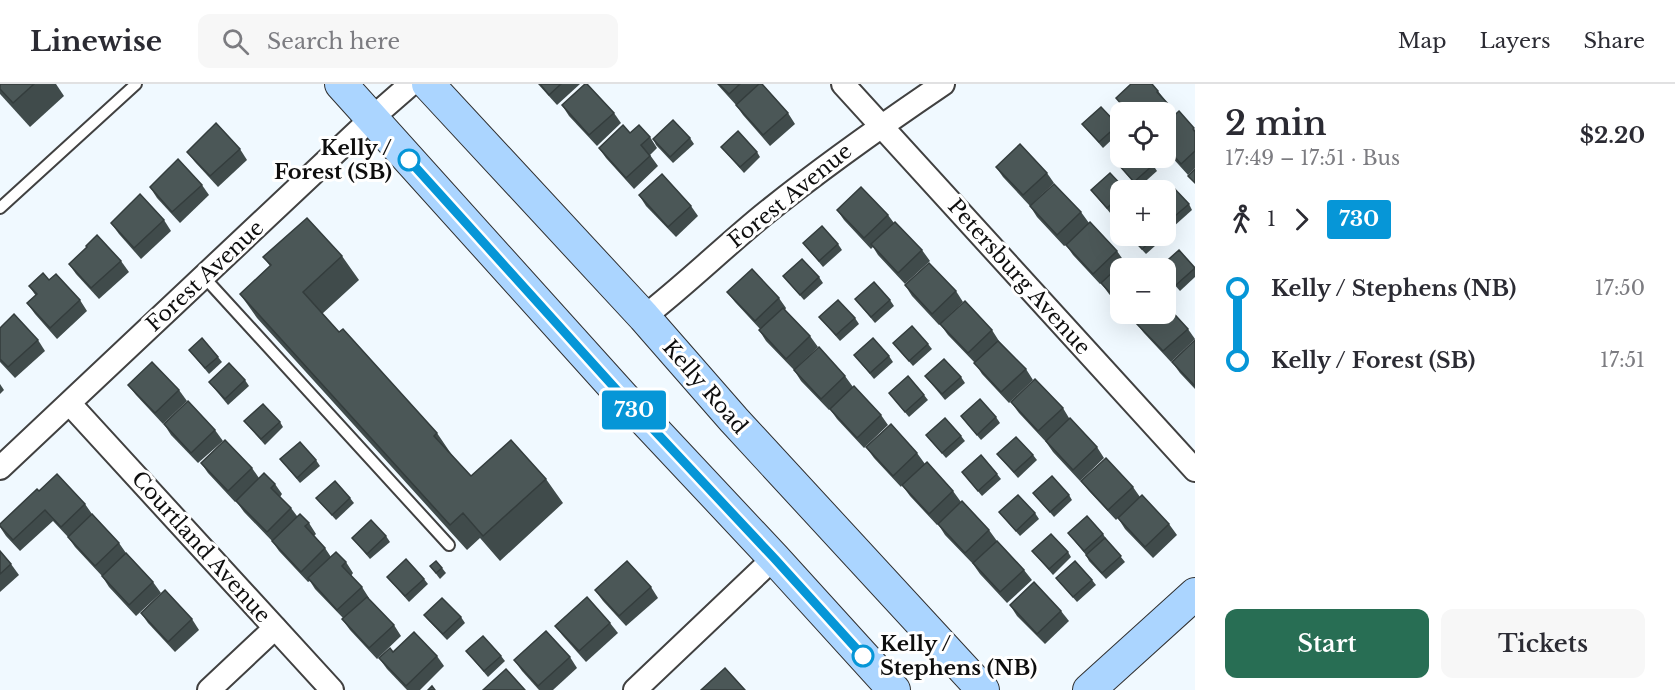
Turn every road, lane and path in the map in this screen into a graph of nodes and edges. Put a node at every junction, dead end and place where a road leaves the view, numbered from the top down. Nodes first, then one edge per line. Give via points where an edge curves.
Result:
1 (135, 84) edge
2 (340, 84) edge
3 (411, 84) edge
4 (428, 84) edge
5 (843, 84) edge
6 (943, 84) edge
7 (372, 118) junction
8 (881, 126) junction
9 (0, 208) edge
10 (204, 277) junction
11 (644, 317) junction
12 (69, 404) junction
13 (0, 468) edge
14 (1195, 470) edge
15 (449, 545) edge
16 (774, 558) junction
17 (1195, 594) edge
18 (275, 628) junction
19 (209, 690) edge
20 (332, 690) edge
21 (635, 690) edge
22 (894, 690) edge
23 (982, 690) edge
24 (1089, 690) edge

1 - 9 lane
2 - 7 street
3 - 7 street, Forest Avenue
4 - 11 street, Kelly Road
5 - 8 street, Petersburg Avenue
6 - 8 street, Forest Avenue
7 - 10 street, Forest Avenue
7 - 16 street
8 - 11 street, Forest Avenue via 807,180
8 - 14 street, Petersburg Avenue
10 - 12 street, Forest Avenue
10 - 15 lane
11 - 23 street, Kelly Road
12 - 13 street, Forest Avenue
12 - 18 street, Courtland Avenue
16 - 21 street
16 - 22 street
17 - 24 street
18 - 19 street
18 - 20 street, Courtland Avenue

